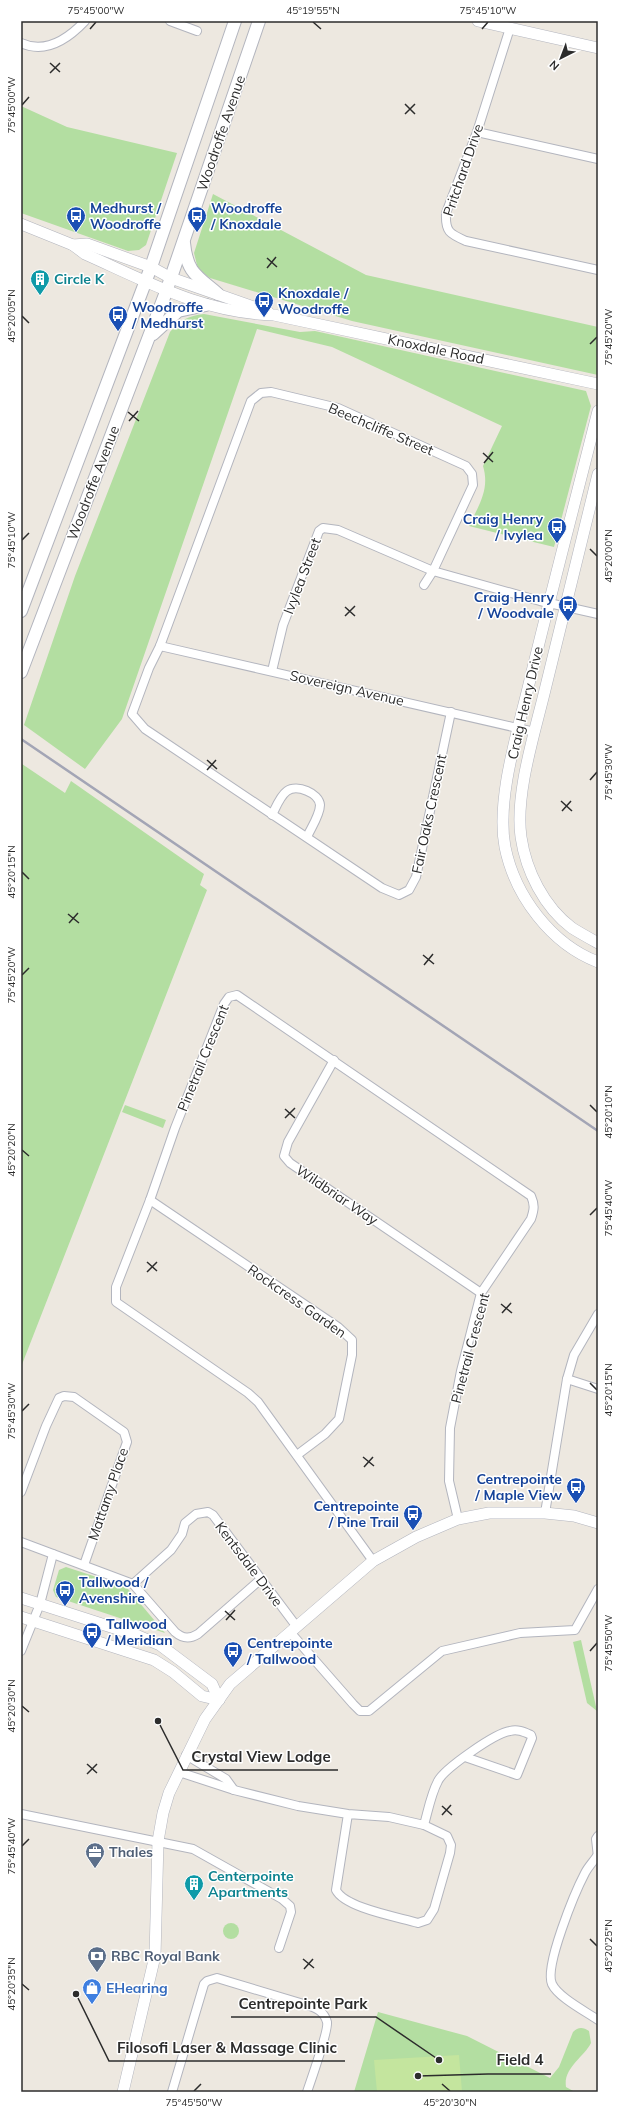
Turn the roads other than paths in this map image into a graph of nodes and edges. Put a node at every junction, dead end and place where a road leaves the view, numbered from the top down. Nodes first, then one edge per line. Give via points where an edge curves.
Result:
1 (85, 21) edge
2 (170, 21) edge
3 (235, 21) edge
4 (259, 21) edge
5 (478, 21) edge
6 (510, 28) junction
7 (197, 31) dead end
8 (21, 43) edge
9 (598, 48) edge
10 (477, 132) junction
11 (598, 159) edge
12 (21, 224) edge
13 (183, 242) junction
14 (74, 245) junction
15 (151, 267) junction
16 (598, 270) edge
17 (171, 278) junction
18 (146, 281) junction
19 (166, 292) junction
20 (218, 294) junction
21 (206, 306) junction
22 (274, 315) junction
23 (149, 338) junction
24 (598, 384) edge
25 (598, 411) edge
26 (598, 474) edge
27 (433, 571) junction
28 (424, 585) dead end
29 (549, 603) junction
30 (565, 607) junction
31 (21, 611) edge
32 (598, 614) edge
33 (160, 646) junction
34 (272, 670) junction
35 (21, 672) edge
36 (451, 712) junction
37 (518, 729) junction
38 (535, 732) junction
39 (272, 814) junction
40 (307, 837) junction
41 (598, 943) edge
42 (598, 962) edge
43 (334, 1060) junction
44 (150, 1200) junction
45 (481, 1293) junction
46 (598, 1314) edge
47 (568, 1379) junction
48 (598, 1389) edge
49 (297, 1455) junction
50 (21, 1492) edge
51 (545, 1513) junction
52 (458, 1519) junction
53 (598, 1523) edge
54 (21, 1542) edge
55 (53, 1554) junction
56 (373, 1561) junction
57 (84, 1565) junction
58 (261, 1579) junction
59 (133, 1584) junction
60 (598, 1589) edge
61 (21, 1598) edge
62 (40, 1604) junction
63 (21, 1617) edge
64 (34, 1622) junction
65 (294, 1630) junction
66 (21, 1651) edge
67 (219, 1700) junction
68 (186, 1756) junction
69 (465, 1757) junction
70 (179, 1772) junction
71 (234, 1790) junction
72 (21, 1814) edge
73 (348, 1814) junction
74 (424, 1825) junction
75 (598, 1836) edge
76 (158, 1841) junction
77 (598, 1856) edge
78 (279, 1948) dead end
79 (598, 2020) edge
80 (123, 2092) edge
81 (172, 2092) edge
82 (307, 2092) edge

1 - 8 street via 61,41 49,46 37,47
2 - 7 street
3 - 15 main road, Woodroffe Avenue
4 - 13 main road, Woodroffe Avenue
5 - 6 street
6 - 9 street
6 - 10 street, Pritchard Drive
10 - 11 street
10 - 16 street, Pritchard Drive via 446,213 446,224 451,234 466,241
12 - 14 street
13 - 17 main road, Woodroffe Avenue
13 - 20 main road via 187,264 192,272
14 - 15 street, Knoxdale Road via 87,244
14 - 18 street, Knoxdale Road via 85,254
15 - 17 street, Knoxdale Road
15 - 18 main road, Woodroffe Avenue
17 - 19 main road, Woodroffe Avenue
17 - 20 street, Knoxdale Road
18 - 19 street, Knoxdale Road
18 - 31 main road, Woodroffe Avenue
19 - 21 street, Knoxdale Road
19 - 23 main road, Woodroffe Avenue
20 - 22 street, Knoxdale Road
21 - 22 street, Knoxdale Road via 249,314
21 - 23 main road via 178,311
22 - 24 street, Knoxdale Road
23 - 35 main road, Woodroffe Avenue
25 - 29 street, Craig Henry Drive
26 - 30 street, Craig Henry Drive
27 - 28 street
27 - 29 street, Ivylea Street
27 - 33 street, Beechcliffe Street via 473,485 472,474 466,466 338,408 271,392 260,394 251,401
27 - 34 street, Ivylea Street via 338,530 323,528 283,625
29 - 30 street, Ivylea Street
29 - 37 street, Craig Henry Drive
30 - 32 street, Ivylea Street
30 - 38 street, Craig Henry Drive
33 - 34 street, Sovereign Avenue
33 - 39 street, Fair Oaks Crescent via 132,714 145,729
34 - 36 street, Sovereign Avenue
36 - 37 street, Sovereign Avenue
36 - 40 street, Fair Oaks Crescent via 416,878 409,890 399,895 382,888
37 - 38 street, Sovereign Avenue
37 - 42 street, Craig Henry Drive via 502,822 505,847 512,871 534,912 548,930 581,955
38 - 41 street, Craig Henry Drive via 520,807 521,837 528,864 552,909 572,928
39 - 40 street, Fair Oaks Crescent
39 - 40 street via 286,791 293,788 306,791 317,798 319,812
43 - 44 street, Pinetrail Crescent via 237,995 229,997 175,1128
43 - 45 street, Wildbriar Way via 288,1142 284,1156 290,1163
43 - 45 street, Pinetrail Crescent via 531,1196 534,1202 531,1219
44 - 49 street, Pinetrail Crescent via 116,1287 116,1302 248,1393 258,1402
44 - 49 street, Rockcress Garden via 338,1327 352,1340 352,1355 339,1419 325,1434
45 - 52 street, Pinetrail Crescent via 461,1371 450,1428 449,1481
46 - 47 street via 574,1355
47 - 48 street
47 - 51 street
49 - 56 street, Pinetrail Crescent
50 - 57 street, Mattamy Place via 59,1398 74,1397 124,1432 127,1442
51 - 52 street via 489,1513
51 - 53 street via 574,1516
52 - 56 street via 416,1537
54 - 55 street
55 - 57 street
55 - 62 street
56 - 65 street
57 - 59 street
58 - 59 street via 192,1638 184,1638 175,1632
58 - 59 street, Kentsdale Drive via 208,1512 196,1514 185,1523 182,1534 171,1550
58 - 65 street, Kentsdale Drive
60 - 65 street, Kentsdale Drive via 575,1630 520,1633 442,1651 369,1711 360,1711 353,1704
61 - 62 street
62 - 64 street
62 - 67 street via 160,1645 212,1684
63 - 64 street
64 - 66 street
64 - 67 street via 154,1660 202,1696
65 - 67 street via 230,1684
67 - 68 street via 205,1719
68 - 70 street
68 - 71 street via 226,1779
69 - 69 street via 517,1775 532,1738 531,1735 517,1730 509,1731 488,1740
69 - 74 street via 438,1780
70 - 71 street
70 - 76 street via 169,1793
71 - 73 street via 298,1806
72 - 76 street
73 - 74 street via 389,1817
73 - 74 street via 336,1892 347,1902 418,1923 427,1920 434,1909 451,1844 447,1836
75 - 77 street
76 - 78 street via 204,1854 290,1906 291,1912
76 - 80 street via 155,1956
77 - 79 street via 585,1872 564,1920 551,1969 551,1982 556,1991
81 - 82 street via 204,1984 217,1978 307,2005 323,2013 328,2025

